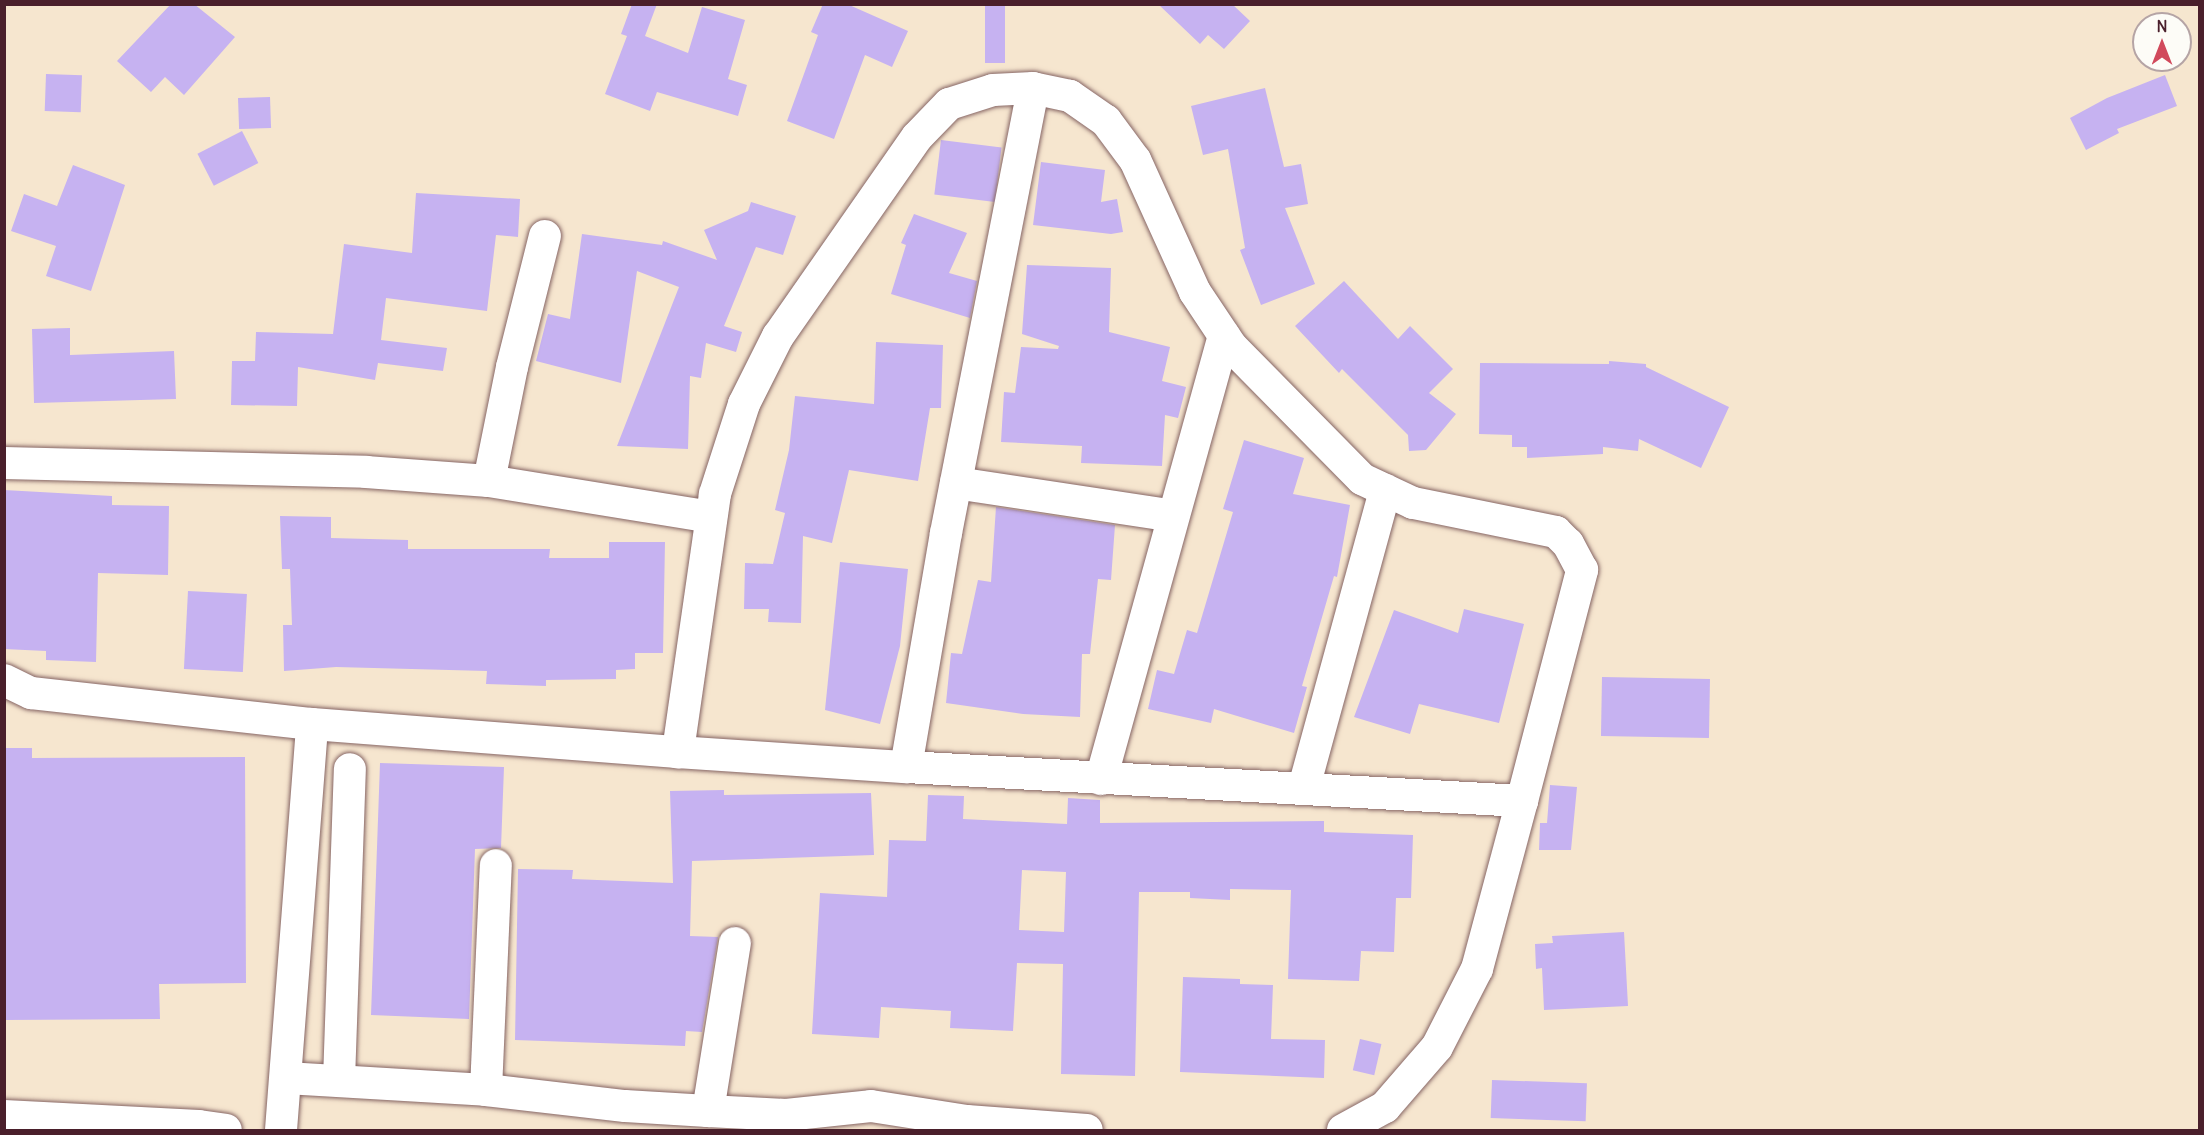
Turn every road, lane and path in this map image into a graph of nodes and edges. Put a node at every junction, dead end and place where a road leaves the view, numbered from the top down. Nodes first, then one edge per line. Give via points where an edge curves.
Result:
1 (1033, 88) junction
2 (546, 236) dead end
3 (1224, 336) junction
4 (4, 463) edge
5 (489, 481) junction
6 (956, 483) junction
7 (1385, 490) junction
8 (1173, 516) junction
9 (711, 517) junction
10 (4, 680) edge
11 (312, 724) junction
12 (678, 752) junction
13 (906, 767) junction
14 (350, 769) dead end
15 (1101, 779) junction
16 (1304, 787) junction
17 (1522, 801) junction
18 (496, 865) dead end
19 (735, 943) dead end
20 (286, 1078) junction
21 (339, 1080) junction
22 (486, 1090) junction
23 (708, 1111) junction
24 (4, 1116) edge
25 (226, 1131) edge
26 (281, 1131) edge
27 (1087, 1131) edge
28 (1343, 1131) edge

1 - 3 street via 1071,96 1106,121 1135,160 1195,292
1 - 6 street
1 - 9 street via 993,90 949,104 917,137 778,336 744,404
2 - 5 street via 512,367
3 - 7 street via 1280,399 1362,479
3 - 8 street
4 - 5 street via 343,471
5 - 9 street
6 - 8 street
6 - 13 street
7 - 16 street
7 - 17 street via 1413,503 1556,532 1568,544 1582,570
8 - 15 street
9 - 12 street
10 - 11 street via 31,693
11 - 12 street
11 - 20 street
12 - 13 street
13 - 15 street
14 - 21 street
15 - 16 street
16 - 17 street
17 - 28 street via 1477,969 1437,1047 1384,1107
18 - 22 street
19 - 23 street
20 - 21 street
20 - 26 street
21 - 22 street
22 - 23 street
23 - 27 street via 786,1115 871,1106
24 - 25 street via 199,1125

